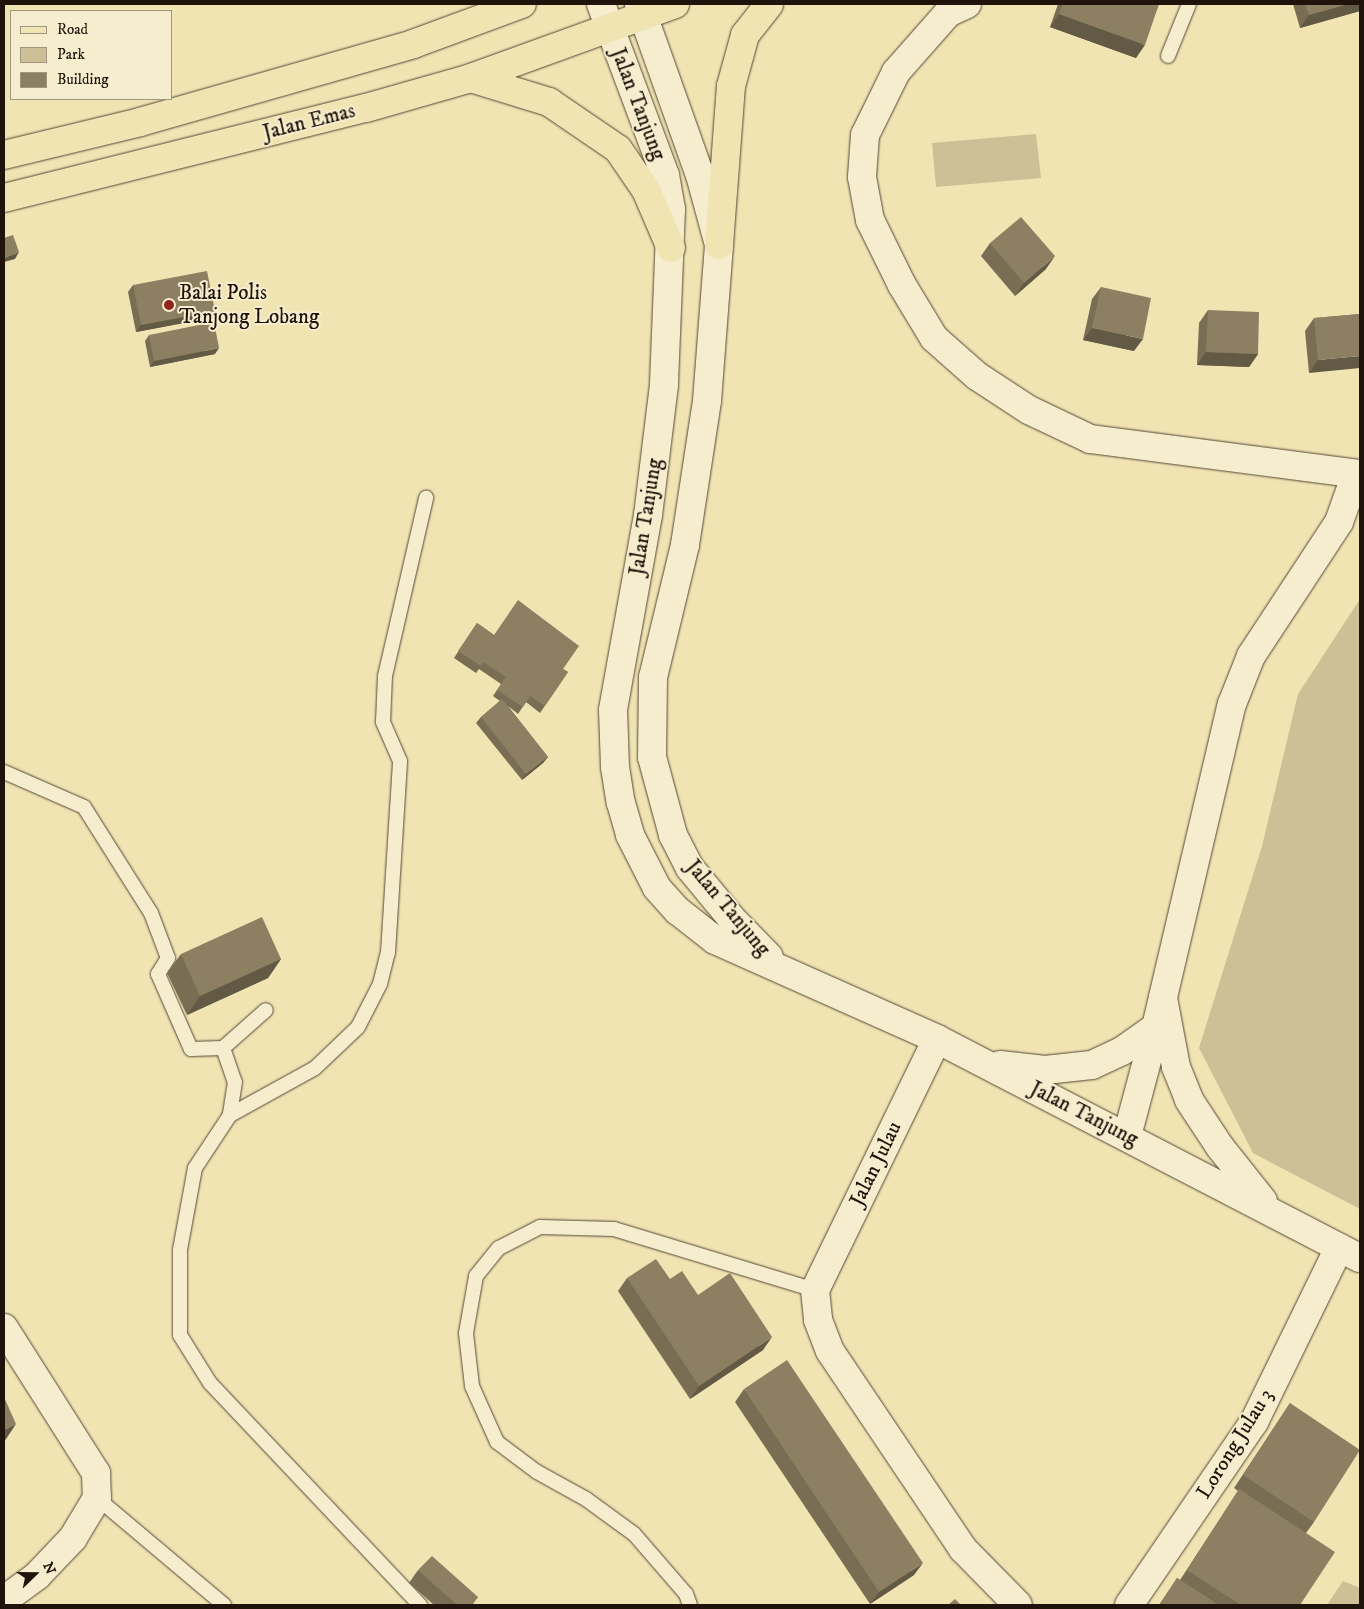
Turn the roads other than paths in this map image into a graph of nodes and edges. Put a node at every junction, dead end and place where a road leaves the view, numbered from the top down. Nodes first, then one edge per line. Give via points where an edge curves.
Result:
1 (522, 4) edge
2 (675, 4) edge
3 (769, 4) edge
4 (967, 4) edge
5 (1189, 4) edge
6 (642, 9) edge
7 (605, 16) edge
8 (1168, 56) dead end
9 (471, 78) junction
10 (4, 155) edge
11 (4, 198) edge
12 (719, 245) junction
13 (671, 248) junction
14 (1358, 474) edge
15 (426, 498) dead end
16 (4, 772) edge
17 (777, 966) junction
18 (1163, 998) junction
19 (266, 1010) dead end
20 (1156, 1027) junction
21 (937, 1039) junction
22 (223, 1048) junction
23 (986, 1064) junction
24 (230, 1115) junction
25 (1127, 1136) junction
26 (1270, 1210) junction
27 (1350, 1253) edge
28 (815, 1290) junction
29 (4, 1328) edge
30 (98, 1498) junction
31 (4, 1600) edge
32 (224, 1605) edge
33 (420, 1605) edge
34 (690, 1605) edge
35 (1018, 1605) edge
36 (1129, 1605) edge

1 - 10 main road via 413,44 140,122
2 - 6 main road, Jalan Emas
3 - 12 main road via 745,36 731,86
4 - 14 street via 948,13 896,72 865,135 862,177 870,220 902,285 934,338 999,391 1029,410 1090,439
5 - 8 lane
6 - 7 main road, Jalan Emas
6 - 12 street, Jalan Tanjung via 700,175
7 - 9 main road, Jalan Emas
7 - 13 street, Jalan Tanjung via 665,175 671,209
9 - 11 main road, Jalan Emas via 366,108
9 - 13 main road via 549,102 618,150 646,190
12 - 17 street, Jalan Tanjung via 707,401 687,536 654,677 652,757 673,834 690,868 731,918
13 - 17 street, Jalan Tanjung via 664,384 648,515 613,710 615,768 630,835 657,888 678,911 715,940
14 - 18 street via 1339,522 1251,656 1232,704
15 - 24 lane via 384,676 383,722 400,761 388,953 380,984 358,1027 315,1068
16 - 22 lane via 84,806 150,913 168,958 158,974 191,1049
17 - 21 street, Jalan Tanjung
18 - 20 street
18 - 26 street via 1176,1067 1189,1100 1220,1147
19 - 22 lane
20 - 23 street via 1122,1051 1092,1065 1045,1070
20 - 25 street
21 - 23 street, Jalan Tanjung
21 - 28 street, Jalan Julau
22 - 24 lane via 235,1082
23 - 25 street, Jalan Tanjung
24 - 33 lane via 195,1168 180,1250 180,1335 210,1383
25 - 26 street, Jalan Tanjung
26 - 27 street, Jalan Tanjung
27 - 36 street, Lorong Julau 3 via 1254,1422
28 - 34 lane via 614,1230 540,1227 499,1248 476,1276 466,1333 472,1386 497,1442 536,1472 586,1499 634,1534 686,1594
28 - 35 street via 818,1320 830,1351 964,1549
29 - 30 street via 96,1473
30 - 31 street via 73,1538 37,1576
30 - 32 lane

